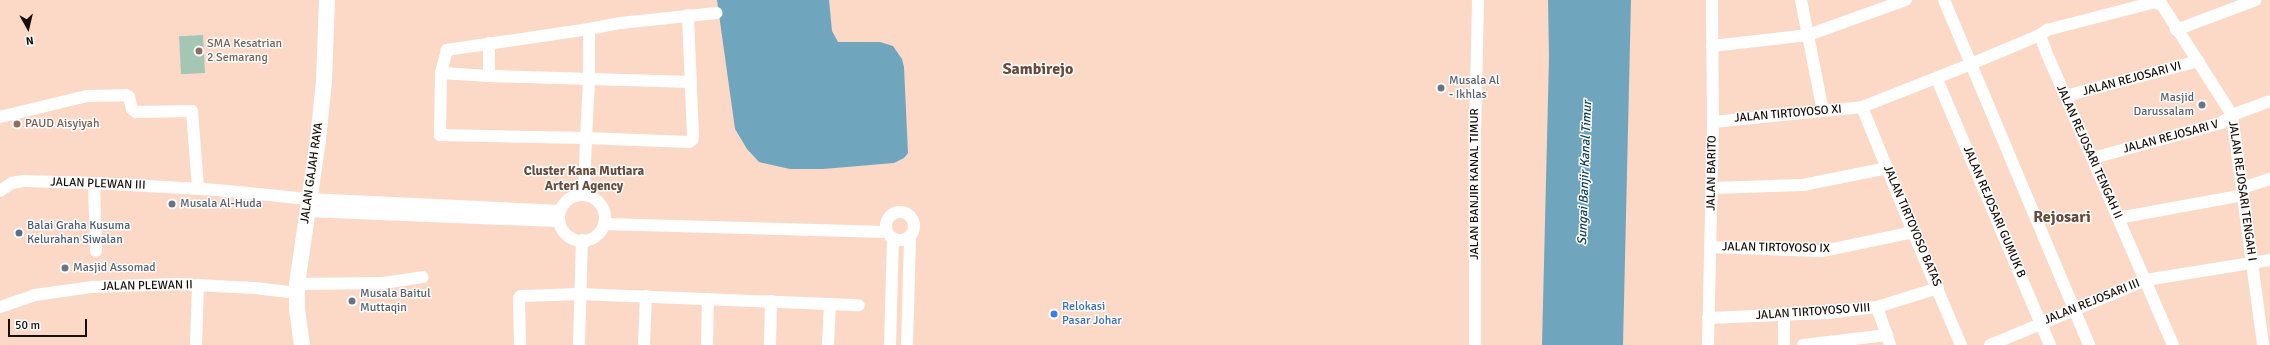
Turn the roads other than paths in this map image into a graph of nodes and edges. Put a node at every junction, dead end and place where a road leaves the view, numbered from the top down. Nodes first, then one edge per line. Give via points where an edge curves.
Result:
1 (327, 0) edge
2 (1478, 0) edge
3 (1712, 0) edge
4 (1801, 0) edge
5 (1903, 0) edge
6 (1944, 0) edge
7 (2256, 0) edge
8 (2118, 5) edge
9 (716, 13) dead end
10 (688, 15) junction
11 (588, 29) junction
12 (2176, 30) junction
13 (2040, 34) junction
14 (1808, 35) junction
15 (489, 43) junction
16 (1712, 46) junction
17 (2198, 61) junction
18 (1971, 64) junction
19 (441, 73) junction
20 (489, 76) junction
21 (1937, 79) junction
22 (589, 80) junction
23 (691, 82) junction
24 (2065, 96) junction
25 (2270, 101) edge
26 (1862, 107) junction
27 (1823, 111) junction
28 (2232, 115) junction
29 (0, 117) edge
30 (1713, 122) junction
31 (586, 138) junction
32 (2093, 158) junction
33 (1887, 168) junction
34 (2270, 179) edge
35 (94, 183) junction
36 (198, 188) junction
37 (1711, 188) junction
38 (0, 191) edge
39 (2243, 191) junction
40 (584, 195) junction
41 (371, 201) junction
42 (308, 205) junction
43 (371, 215) junction
44 (560, 216) junction
45 (2118, 218) junction
46 (604, 224) junction
47 (1913, 232) junction
48 (890, 236) junction
49 (910, 236) junction
50 (582, 240) junction
51 (1710, 247) junction
52 (96, 251) dead end
53 (2270, 260) edge
54 (2252, 263) junction
55 (423, 278) dead end
56 (2146, 280) junction
57 (198, 285) junction
58 (1938, 288) junction
59 (297, 289) junction
60 (580, 294) junction
61 (646, 296) junction
62 (708, 299) junction
63 (771, 301) junction
64 (830, 304) junction
65 (859, 305) dead end
66 (0, 307) edge
67 (1876, 307) junction
68 (2073, 309) junction
69 (1784, 315) junction
70 (1708, 318) junction
71 (2040, 323) junction
72 (1889, 340) edge
73 (196, 345) edge
74 (302, 345) edge
75 (520, 345) edge
76 (579, 345) edge
77 (644, 345) edge
78 (707, 345) edge
79 (770, 345) edge
80 (828, 345) edge
81 (890, 345) edge
82 (907, 345) edge
83 (1475, 345) edge
84 (1708, 345) edge
85 (1784, 345) edge
86 (1803, 345) edge
87 (1961, 345) edge
88 (1990, 345) edge
89 (2050, 345) edge
90 (2089, 345) edge
91 (2173, 345) edge
92 (2263, 345) edge

1 - 42 main road, JALAN GAJAH RAYA via 324,80
2 - 83 street, JALAN BANJIR KANAL TIMUR
3 - 16 street, JALAN BARITO
4 - 14 street
5 - 14 street
6 - 18 street
7 - 12 street
8 - 12 street, JALAN REJOSARI TENGAH I via 2159,3
8 - 13 street
9 - 10 street
10 - 11 street
10 - 23 street
11 - 15 street
11 - 22 street
12 - 17 street, JALAN REJOSARI TENGAH I
13 - 18 street, JALAN TIRTOYOSO XI
13 - 24 street, JALAN REJOSARI TENGAH II
14 - 16 street
14 - 27 street
15 - 19 street via 447,50
15 - 20 street
16 - 30 street, JALAN BARITO
17 - 24 street, JALAN REJOSARI VI
17 - 28 street, JALAN REJOSARI TENGAH I
18 - 21 street, JALAN TIRTOYOSO XI
18 - 68 street
19 - 20 street
19 - 31 street via 440,135
20 - 22 street
21 - 26 street, JALAN TIRTOYOSO XI
21 - 71 street, JALAN REJOSARI GUMUK B
22 - 23 street
22 - 31 street
23 - 31 street via 693,136 689,142
24 - 32 street, JALAN REJOSARI TENGAH II
25 - 28 street, JALAN REJOSARI V
26 - 27 street, JALAN TIRTOYOSO XI
26 - 33 street, JALAN TIRTOYOSO BATAS
27 - 30 street, JALAN TIRTOYOSO XI
28 - 32 street, JALAN REJOSARI V via 2221,124
28 - 39 street, JALAN REJOSARI TENGAH I
29 - 36 street via 86,96 128,95 132,109 136,112 192,111
30 - 37 street, JALAN BARITO
31 - 40 street
32 - 45 street, JALAN REJOSARI TENGAH II
33 - 37 street via 1803,185
33 - 47 street, JALAN TIRTOYOSO BATAS
34 - 39 street
35 - 36 street, JALAN PLEWAN III
35 - 38 street, JALAN PLEWAN III via 23,181 12,183
35 - 52 street
36 - 42 street, JALAN PLEWAN III
37 - 51 street, JALAN BARITO
39 - 45 street
39 - 54 street, JALAN REJOSARI TENGAH I
40 - 44 street via 569,199
40 - 46 street via 601,204 605,217
41 - 42 street
41 - 43 street
41 - 44 street
42 - 43 street
42 - 59 main road, JALAN GAJAH RAYA
43 - 44 street
44 - 50 street via 567,235
45 - 56 street, JALAN REJOSARI TENGAH II
46 - 48 street
46 - 50 street via 596,236
47 - 51 street, JALAN TIRTOYOSO IX via 1823,251
47 - 58 street, JALAN TIRTOYOSO BATAS
48 - 49 street via 902,240
48 - 49 street via 887,219 893,213 902,212 910,216 914,224
48 - 81 street
49 - 82 street
50 - 60 street
51 - 70 street, JALAN BARITO
53 - 54 street, JALAN REJOSARI III
54 - 56 street, JALAN REJOSARI III
54 - 92 street, JALAN REJOSARI TENGAH I
55 - 59 street, JALAN PLEWAN II
56 - 68 street, JALAN REJOSARI III
56 - 91 street, JALAN REJOSARI TENGAH II
57 - 59 street, JALAN PLEWAN II
57 - 66 street, JALAN PLEWAN II via 92,287 35,295
57 - 73 street
58 - 67 street, JALAN TIRTOYOSO VIII
58 - 87 street, JALAN TIRTOYOSO BATAS
59 - 74 main road, JALAN GAJAH RAYA
60 - 61 street
60 - 75 street via 521,296
60 - 76 street
61 - 62 street
61 - 77 street
62 - 63 street
62 - 78 street
63 - 64 street
63 - 79 street
64 - 65 street
64 - 80 street
67 - 69 street, JALAN TIRTOYOSO VIII
67 - 72 street
68 - 71 street, JALAN REJOSARI III
68 - 90 street
69 - 70 street, JALAN TIRTOYOSO VIII
69 - 85 street
70 - 84 street, JALAN BARITO
71 - 88 street, JALAN REJOSARI III
71 - 89 street, JALAN REJOSARI GUMUK B
72 - 86 street

